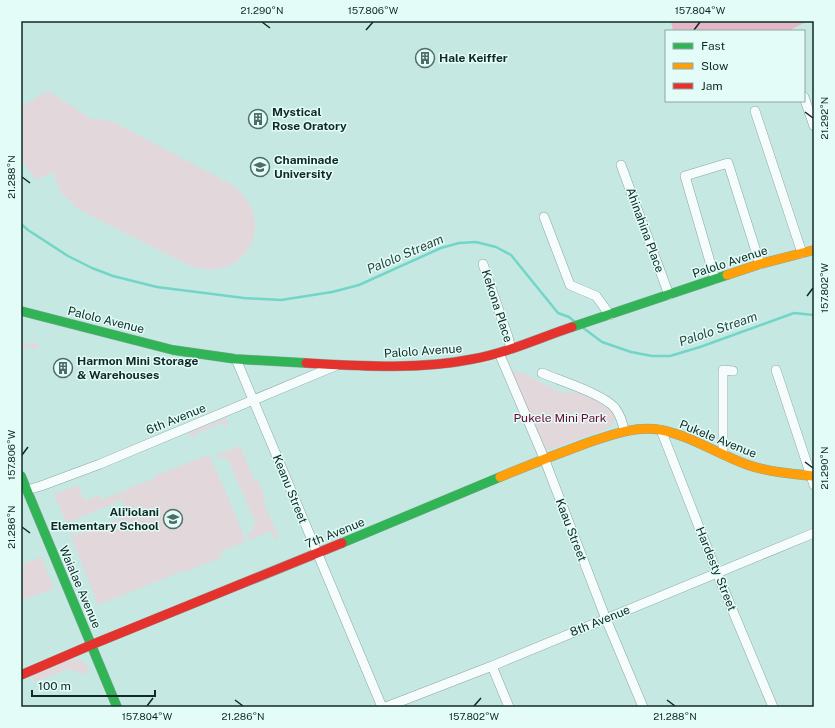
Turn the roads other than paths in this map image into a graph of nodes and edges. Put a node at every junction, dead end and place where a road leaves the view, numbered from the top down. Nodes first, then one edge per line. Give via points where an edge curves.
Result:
1 (805, 100) edge
2 (754, 111) dead end
3 (814, 126) edge
4 (621, 165) dead end
5 (544, 217) dead end
6 (814, 250) edge
7 (802, 253) junction
8 (482, 264) dead end
9 (760, 264) junction
10 (714, 279) junction
11 (669, 295) junction
12 (21, 311) edge
13 (610, 315) junction
14 (511, 349) junction
15 (499, 353) junction
16 (236, 359) junction
17 (338, 365) junction
18 (776, 370) dead end
19 (733, 371) dead end
20 (542, 373) dead end
21 (254, 400) junction
22 (661, 430) junction
23 (624, 431) junction
24 (723, 454) junction
25 (544, 458) junction
26 (21, 476) edge
27 (812, 476) edge
28 (814, 485) edge
29 (24, 491) edge
30 (814, 534) edge
31 (316, 553) junction
32 (717, 573) junction
33 (606, 619) junction
34 (91, 645) junction
35 (492, 666) junction
36 (21, 675) edge
37 (117, 707) edge
38 (382, 707) edge
39 (386, 707) edge
40 (509, 707) edge
41 (643, 707) edge
42 (773, 707) edge

1 - 3 street
2 - 7 street
4 - 11 street, Ahinahina Place
5 - 13 street via 570,285 596,296
6 - 7 street, Palolo Avenue
7 - 9 street, Palolo Avenue
8 - 14 street, Kekona Place
9 - 10 street, Palolo Avenue
9 - 10 street via 728,163 685,176
10 - 11 street, Palolo Avenue
11 - 13 street, Palolo Avenue
12 - 16 street, Palolo Avenue via 173,350
13 - 14 street, Palolo Avenue
14 - 15 street, Palolo Avenue
15 - 17 street, Palolo Avenue via 441,364
15 - 25 street, Kaau Street
16 - 17 street, Palolo Avenue
16 - 21 street, Keanu Street
17 - 21 street, 6th Avenue
18 - 27 street
19 - 24 street via 723,370
20 - 23 street via 610,404 620,416
21 - 29 street, 6th Avenue via 100,464
21 - 31 street, Keanu Street
22 - 23 street, 7th Avenue
22 - 24 street, Pukele Avenue
22 - 32 street, Hardesty Street
23 - 25 street, 7th Avenue
24 - 27 street, Pukele Avenue via 762,469
25 - 31 street, 7th Avenue
25 - 33 street, Kaau Street
26 - 29 street, Waialae Avenue
27 - 28 street
29 - 34 street, Waialae Avenue
30 - 32 street, 8th Avenue
31 - 34 street, 7th Avenue
31 - 38 street, Keanu Street
32 - 33 street, 8th Avenue
32 - 42 street, Hardesty Street
33 - 35 street, 8th Avenue
33 - 41 street, Kaau Street
34 - 36 street, 7th Avenue
34 - 37 street, Waialae Avenue
35 - 39 street, 8th Avenue
35 - 40 street

